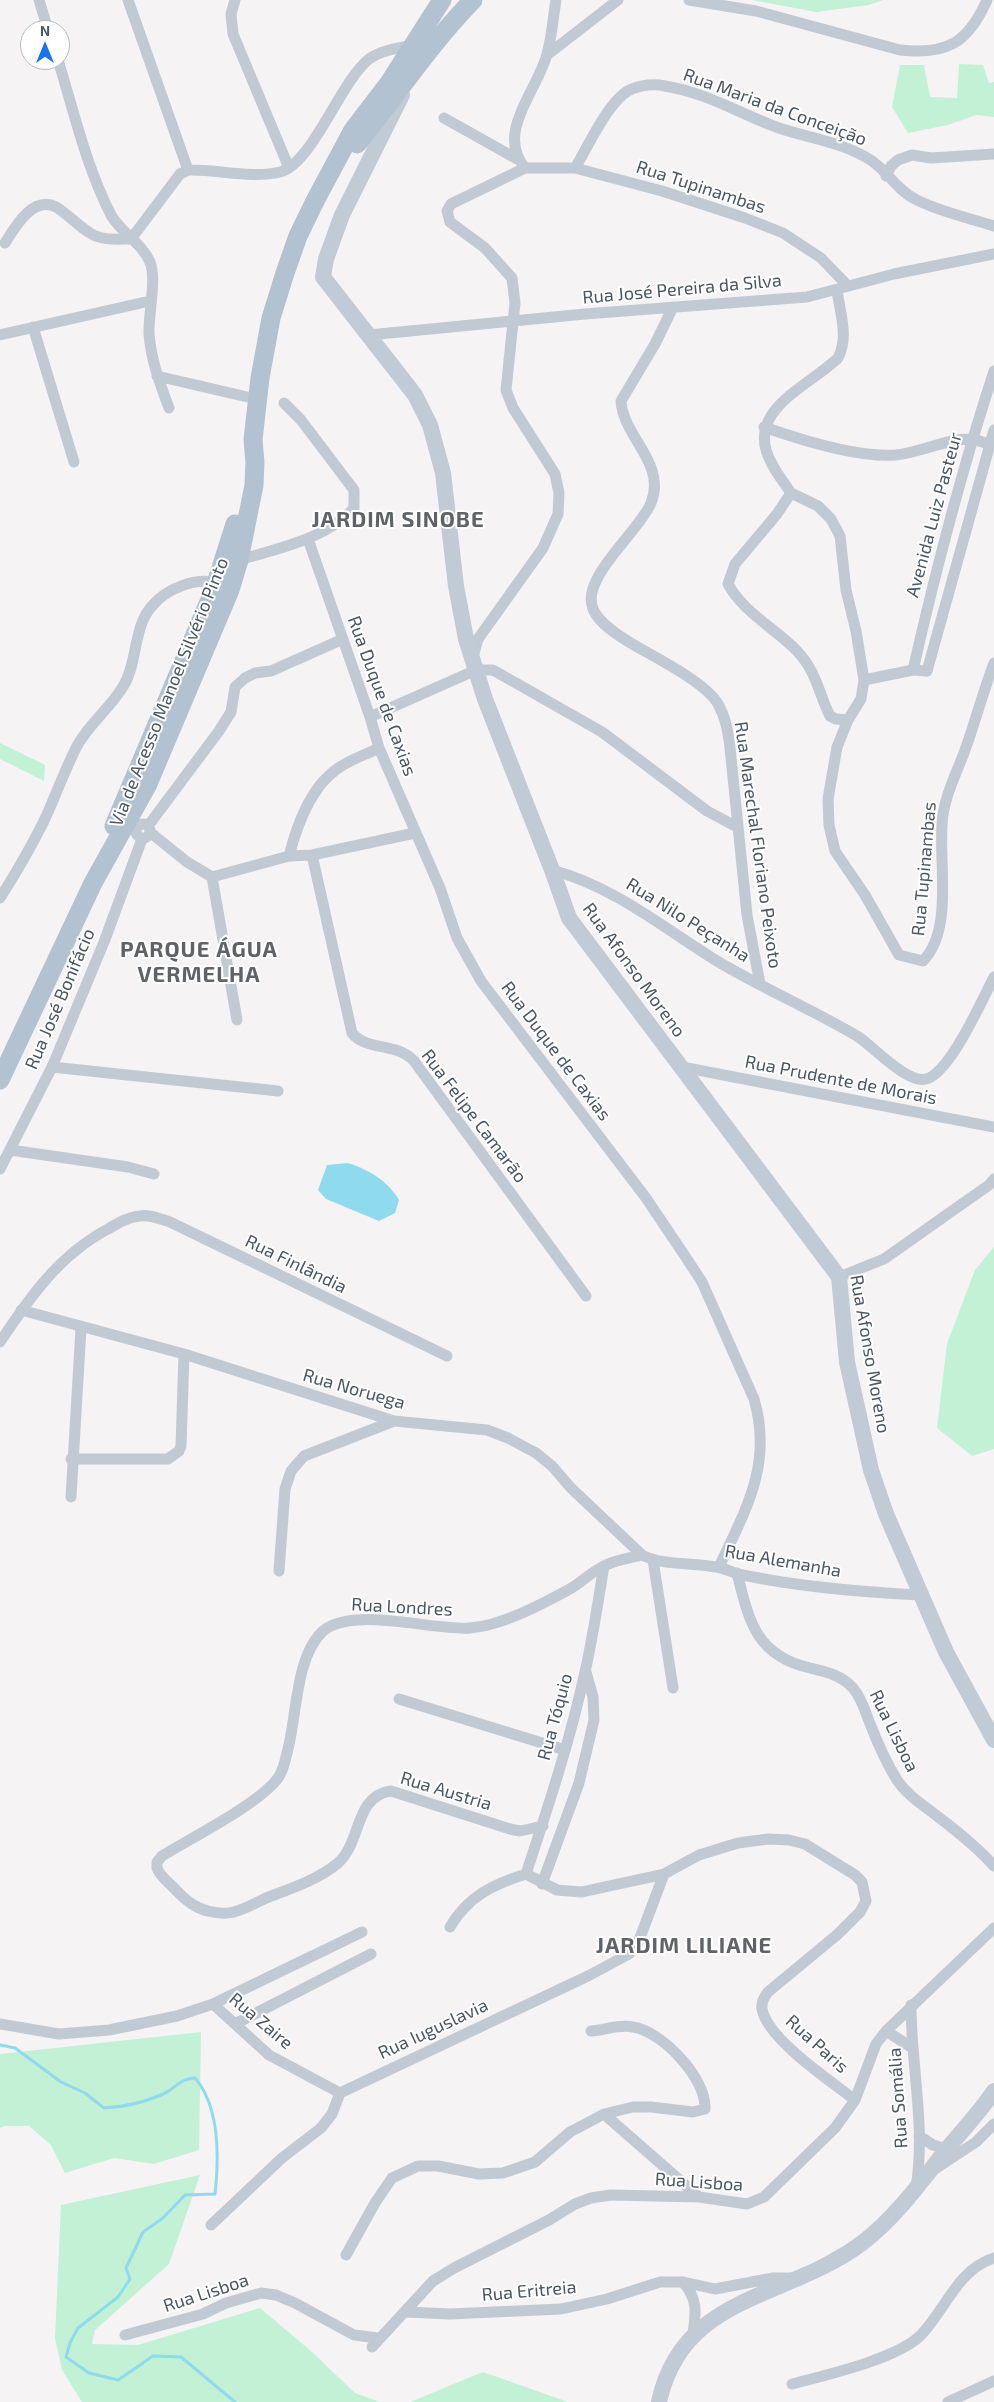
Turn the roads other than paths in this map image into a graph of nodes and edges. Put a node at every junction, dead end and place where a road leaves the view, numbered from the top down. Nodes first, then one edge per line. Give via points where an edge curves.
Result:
1 (39, 0) edge
2 (128, 0) edge
3 (235, 0) edge
4 (442, 0) edge
5 (473, 0) edge
6 (556, 0) edge
7 (618, 0) edge
8 (688, 0) edge
9 (987, 0) edge
10 (45, 20) edge
11 (413, 45) junction
12 (547, 55) junction
13 (415, 67) junction
14 (61, 70) edge
15 (388, 83) junction
16 (380, 116) junction
17 (444, 118) dead end
18 (380, 140) junction
19 (994, 154) edge
20 (517, 159) junction
21 (289, 168) junction
22 (333, 168) junction
23 (525, 168) junction
24 (575, 168) junction
25 (188, 170) junction
26 (886, 176) junction
27 (994, 226) edge
28 (131, 239) junction
29 (5, 243) dead end
30 (994, 254) edge
31 (842, 288) junction
32 (150, 301) junction
33 (673, 307) junction
34 (514, 321) junction
35 (33, 327) junction
36 (0, 335) edge
37 (369, 335) junction
38 (994, 371) edge
39 (157, 376) junction
40 (256, 399) junction
41 (284, 403) dead end
42 (169, 408) dead end
43 (764, 427) junction
44 (994, 430) edge
45 (972, 439) junction
46 (253, 440) junction
47 (990, 445) junction
48 (74, 462) dead end
49 (791, 493) junction
50 (308, 539) junction
51 (240, 560) junction
52 (217, 583) junction
53 (210, 636) junction
54 (343, 639) junction
55 (994, 663) edge
56 (474, 665) junction
57 (914, 670) junction
58 (864, 680) junction
59 (370, 717) junction
60 (848, 720) junction
61 (379, 748) junction
62 (137, 824) junction
63 (737, 827) junction
64 (415, 833) junction
65 (312, 855) junction
66 (289, 856) junction
67 (552, 870) junction
68 (212, 877) junction
69 (4, 888) edge
70 (0, 898) edge
71 (994, 978) edge
72 (760, 984) junction
73 (237, 1020) dead end
74 (52, 1067) junction
75 (682, 1067) junction
76 (0, 1080) edge
77 (278, 1091) dead end
78 (994, 1127) edge
79 (10, 1150) junction
80 (0, 1169) edge
81 (154, 1174) dead end
82 (994, 1179) edge
83 (839, 1277) junction
84 (586, 1296) dead end
85 (21, 1310) junction
86 (81, 1328) junction
87 (0, 1342) edge
88 (184, 1354) junction
89 (447, 1356) dead end
90 (394, 1421) junction
91 (72, 1459) junction
92 (70, 1497) dead end
93 (642, 1554) junction
94 (653, 1560) junction
95 (604, 1566) junction
96 (719, 1567) junction
97 (279, 1571) dead end
98 (737, 1573) junction
99 (920, 1595) junction
100 (585, 1671) junction
101 (673, 1688) dead end
102 (399, 1699) dead end
103 (994, 1740) edge
104 (565, 1750) junction
105 (543, 1826) junction
106 (345, 1855) joint
107 (994, 1866) edge
108 (526, 1874) junction
109 (664, 1874) junction
110 (542, 1884) junction
111 (450, 1927) dead end
112 (994, 1928) edge
113 (362, 1932) dead end
114 (371, 1954) dead end
115 (214, 2004) junction
116 (911, 2005) junction
117 (0, 2024) edge
118 (235, 2024) junction
119 (592, 2031) dead end
120 (886, 2031) junction
121 (911, 2047) junction
122 (994, 2091) edge
123 (340, 2093) junction
124 (855, 2100) junction
125 (604, 2114) junction
126 (994, 2124) edge
127 (919, 2136) junction
128 (948, 2149) junction
129 (920, 2182) junction
130 (699, 2197) junction
131 (211, 2225) dead end
132 (346, 2255) dead end
133 (994, 2258) edge
134 (801, 2278) junction
135 (683, 2282) junction
136 (405, 2312) junction
137 (693, 2334) junction
138 (125, 2335) dead end
139 (994, 2381) edge
140 (792, 2384) dead end
141 (659, 2402) edge
142 (948, 2402) edge

1 - 10 street
2 - 25 street
3 - 21 street via 231,14 233,34
4 - 11 main road, Via de Acesso Manoel Silvério Pinto
5 - 13 main road, Via de Acesso Manoel Silvério Pinto
6 - 12 street
7 - 12 street
8 - 9 street via 756,12 900,50 922,52 937,50 968,34
11 - 15 main road, Via de Acesso Manoel Silvério Pinto
11 - 21 street via 371,58 354,73 323,127
12 - 20 street via 520,113 516,134
13 - 16 main road, Via de Acesso Manoel Silvério Pinto
13 - 18 main road
14 - 28 street via 85,153 102,195 113,218
15 - 16 main road
15 - 22 main road, Via de Acesso Manoel Silvério Pinto via 353,130
16 - 18 main road, Rua Afonso Moreno
16 - 22 main road, Via de Acesso Manoel Silvério Pinto
17 - 20 street
18 - 37 main road, Rua Afonso Moreno via 333,236 323,277
19 - 26 street via 931,158 912,155 898,160
20 - 23 street
21 - 25 street via 264,174
22 - 40 main road, Via de Acesso Manoel Silvério Pinto via 298,236 285,273 271,318
23 - 24 street, Rua Tupinambas
23 - 34 street via 450,204 447,211 450,222 485,248 512,278
24 - 26 street, Rua Maria da Conceição via 618,97 631,89 664,85 700,94 778,127 856,154 873,162
24 - 31 street, Rua Tupinambas via 662,191 783,233 821,258
25 - 28 street via 180,174
26 - 27 street, Rua Maria da Conceição via 916,200
28 - 29 street via 90,234 56,207 46,204 34,207
28 - 32 street via 150,263
30 - 31 street, Rua José Pereira da Silva
31 - 33 street, Rua José Pereira da Silva via 807,297
31 - 43 street via 844,337 838,358 781,404
32 - 35 street
32 - 39 street via 149,334
33 - 34 street, Rua José Pereira da Silva
33 - 63 street, Rua Marechal Floriano Peixoto via 621,402 624,416 651,466 654,483 652,501 633,532 598,575 590,596 593,609 615,634 699,685 718,704 727,724
34 - 37 street, Rua José Pereira da Silva
34 - 56 street via 506,390 513,408 555,474 559,493 558,514 543,548 478,639
35 - 36 street
35 - 48 street
37 - 56 main road, Rua Afonso Moreno via 415,395 437,443 444,473 462,617
38 - 45 street, Avenida Luiz Pasteur
39 - 40 street
39 - 42 street
40 - 46 main road, Via de Acesso Manoel Silvério Pinto
41 - 50 street via 301,420 356,495 354,508 349,514
43 - 45 street via 801,440 866,453 918,452
43 - 49 street via 771,463
44 - 47 street, Avenida Luiz Pasteur
45 - 47 street
45 - 57 street, Avenida Luiz Pasteur via 933,583
46 - 51 main road, Via de Acesso Manoel Silvério Pinto via 254,484
46 - 52 main road, Via de Acesso Manoel Silvério Pinto via 246,460 234,528
47 - 57 street, Avenida Luiz Pasteur via 927,672
49 - 58 street via 818,506 831,519 840,536 846,590
49 - 60 street via 735,564 728,584 735,597 807,663 817,679 830,716
50 - 51 street
50 - 54 street, Rua Duque de Caxias
51 - 53 main road, Via de Acesso Manoel Silvério Pinto
52 - 53 main road via 223,590
52 - 62 main road, Via de Acesso Manoel Silvério Pinto
52 - 69 street via 206,580 176,589 162,596 148,611 130,674 85,731 43,823
53 - 62 main road, Via de Acesso Manoel Silvério Pinto via 147,786
54 - 59 street, Rua Duque de Caxias
54 - 62 street, Rua José Bonifácio via 271,671 245,678 235,687 231,712 219,731
55 - 60 street, Rua Tupinambas via 951,784 942,824 940,925 934,947 923,961 899,955 865,895 835,852 828,799 837,747
56 - 59 street
56 - 63 street via 493,670 602,732 707,811
56 - 67 main road, Rua Afonso Moreno
57 - 58 street
58 - 60 street via 861,699
59 - 61 street, Rua Duque de Caxias
61 - 64 street, Rua Duque de Caxias
61 - 66 street via 337,768 316,790 295,832
62 - 68 street
62 - 74 street, Rua José Bonifácio via 108,931
62 - 76 main road, Via de Acesso Manoel Silvério Pinto via 93,883
63 - 72 street, Rua Marechal Floriano Peixoto via 747,914
64 - 65 street
64 - 96 street, Rua Duque de Caxias via 440,888 457,938 481,981 646,1198 702,1282 754,1399 760,1418 762,1455 743,1515
65 - 66 street
65 - 84 street, Rua Felipe Camarão via 352,1032 361,1040 399,1050 414,1061
66 - 68 street
67 - 72 street, Rua Nilo Peçanha via 602,887 717,961
67 - 75 main road, Rua Afonso Moreno via 569,918
68 - 73 street
69 - 70 street
71 - 72 street, Rua Nilo Peçanha via 953,1053 938,1073 923,1080 904,1074 858,1037
74 - 77 street
74 - 79 street, Rua José Bonifácio
75 - 78 street, Rua Prudente de Morais
75 - 83 main road, Rua Afonso Moreno
79 - 80 street, Rua José Bonifácio
79 - 81 street via 128,1167
82 - 83 street via 884,1259
83 - 99 main road, Rua Afonso Moreno via 847,1362 871,1470
85 - 86 street, Rua Noruega
85 - 87 street
85 - 89 street, Rua Finlândia via 60,1262 102,1232 127,1218 141,1215 170,1222
86 - 88 street, Rua Noruega
86 - 91 street
88 - 90 street, Rua Noruega
88 - 91 street via 181,1446 174,1456 168,1459
90 - 93 street, Rua Noruega via 486,1430 536,1453
90 - 97 street via 304,1456 295,1464 285,1489
91 - 92 street
93 - 94 street, Rua Alemanha
93 - 95 street, Rua Londres
94 - 96 street, Rua Alemanha
94 - 101 street
95 - 100 street, Rua Tóquio
95 - 106 street, Rua Londres via 568,1590 483,1627 356,1621 326,1627 307,1655 293,1731 277,1778 254,1800 157,1862 158,1872 184,1898 208,1912 222,1913 235,1912 307,1881 328,1870
96 - 98 street, Rua Alemanha
98 - 99 street, Rua Alemanha via 846,1590
98 - 107 street, Rua Lisboa via 759,1640 791,1663 840,1676 852,1687 862,1700 898,1782
99 - 103 main road, Rua Afonso Moreno via 946,1652
100 - 104 street, Rua Tóquio
100 - 110 street via 593,1697 594,1720 579,1783
102 - 104 street
104 - 105 street, Rua Tóquio
105 - 106 street, Rua Austria via 520,1831 510,1829 430,1802 391,1791 382,1792 365,1808
105 - 108 street, Rua Tóquio
108 - 110 street
108 - 111 street via 485,1890 468,1902
109 - 110 street via 581,1892 557,1890
109 - 123 street, Rua Iuguslavia via 638,1943 629,1954
109 - 124 street, Rua Paris via 716,1849 768,1839 788,1840 812,1848 855,1874 862,1882 866,1901 860,1912 768,1992 762,2005 773,2031 798,2056
112 - 116 street, Rua Lisboa
113 - 115 street
114 - 118 street
115 - 117 street via 177,2016 109,2030 59,2034
115 - 118 street, Rua Zaire
116 - 120 street, Rua Lisboa
116 - 121 street, Rua Somália
118 - 123 street, Rua Zaire via 269,2055
119 - 125 street via 633,2026 652,2035 689,2068 699,2085 705,2106 698,2112 651,2107
120 - 121 street
120 - 124 street, Rua Lisboa via 876,2044
121 - 127 street, Rua Somália
122 - 128 main road
123 - 131 street via 332,2114 321,2128 282,2158
124 - 130 street, Rua Lisboa via 835,2128 764,2197 747,2204
125 - 130 street
125 - 132 street via 576,2127 535,2162 515,2170 478,2174 424,2164 392,2178
126 - 129 street via 976,2142
127 - 128 street
127 - 129 street, Rua Somália
128 - 129 main road
129 - 134 main road via 863,2242
130 - 136 street, Rua Lisboa via 610,2194 575,2204 454,2268 434,2281
133 - 140 street via 968,2272 920,2336 870,2362
134 - 135 street via 773,2278 715,2289
134 - 137 main road via 736,2304
135 - 136 street, Rua Eritreia via 649,2284 607,2299 561,2309 450,2314
135 - 137 street via 696,2307
136 - 138 street, Rua Lisboa via 375,2343 295,2302 261,2293 202,2314
137 - 141 main road via 662,2386
139 - 142 street

